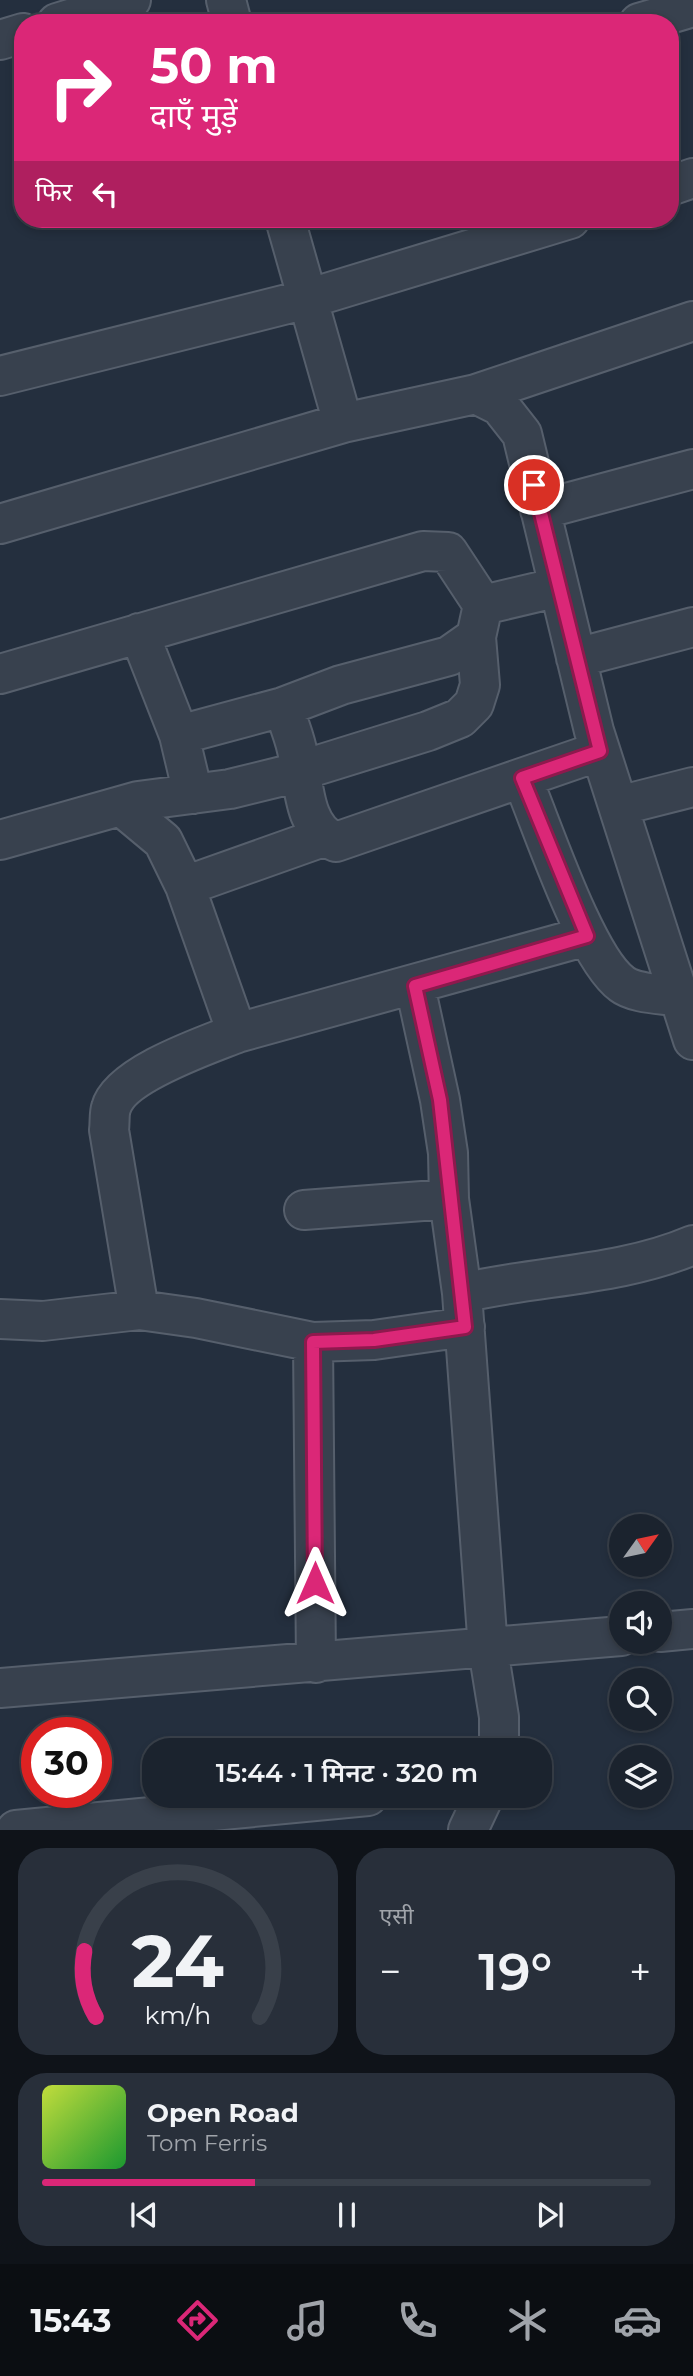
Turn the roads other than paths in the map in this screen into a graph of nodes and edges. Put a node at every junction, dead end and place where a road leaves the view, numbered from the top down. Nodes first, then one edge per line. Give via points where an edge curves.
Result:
1 (131, 0) edge
2 (693, 7) edge
3 (86, 14) edge
4 (669, 14) edge
5 (287, 228) edge
6 (540, 228) edge
7 (307, 299) junction
8 (693, 321) edge
9 (0, 376) edge
10 (476, 394) junction
11 (343, 423) junction
12 (693, 469) edge
13 (540, 510) junction
14 (0, 524) edge
15 (559, 587) junction
16 (480, 621) junction
17 (693, 628) edge
18 (139, 633) junction
19 (576, 657) junction
20 (0, 674) edge
21 (283, 707) junction
22 (179, 735) junction
23 (600, 751) junction
24 (300, 770) junction
25 (522, 778) junction
26 (693, 787) edge
27 (193, 794) junction
28 (121, 806) junction
29 (618, 806) junction
30 (323, 837) junction
31 (0, 840) edge
32 (186, 886) junction
33 (587, 936) junction
34 (415, 986) junction
35 (679, 997) junction
36 (237, 1033) junction
37 (693, 1040) edge
38 (449, 1199) junction
39 (304, 1210) dead end
40 (693, 1245) edge
41 (139, 1310) junction
42 (464, 1310) junction
43 (0, 1319) edge
44 (313, 1342) junction
45 (693, 1629) edge
46 (672, 1631) edge
47 (609, 1637) edge
48 (488, 1649) junction
49 (316, 1663) junction
50 (0, 1688) edge
51 (499, 1738) edge
52 (244, 1808) edge
53 (16, 1830) edge

1 - 3 street
2 - 4 street
5 - 7 street
6 - 7 street
7 - 9 street
7 - 11 street
8 - 10 street
10 - 11 street
10 - 13 street via 500,406 522,434
11 - 14 street
12 - 13 street
13 - 15 street
15 - 16 street
15 - 19 street
16 - 18 street via 448,552 423,551
16 - 21 street via 449,656 341,685
16 - 24 street via 480,685 474,704 460,718
17 - 19 street
18 - 20 street
18 - 22 street
19 - 23 street
21 - 22 street
21 - 24 street
22 - 27 street
23 - 25 street
23 - 29 street
24 - 27 street
24 - 30 street via 313,821
25 - 30 street via 336,842
25 - 33 street
26 - 29 street
27 - 28 street
28 - 31 street
28 - 32 street via 163,841
29 - 35 street
30 - 32 street
32 - 36 street
33 - 34 street
33 - 35 street via 607,971 624,986
34 - 36 street
34 - 38 street via 440,1100
35 - 37 street
36 - 41 street via 168,1060 133,1083 111,1106 109,1130
38 - 39 street
38 - 42 street
40 - 42 street via 628,1266 502,1284
41 - 43 street via 43,1321
41 - 44 street
42 - 44 street via 374,1340
42 - 48 street
44 - 49 street
45 - 46 street
47 - 48 street
48 - 49 street
48 - 51 street
49 - 50 street
52 - 53 street

